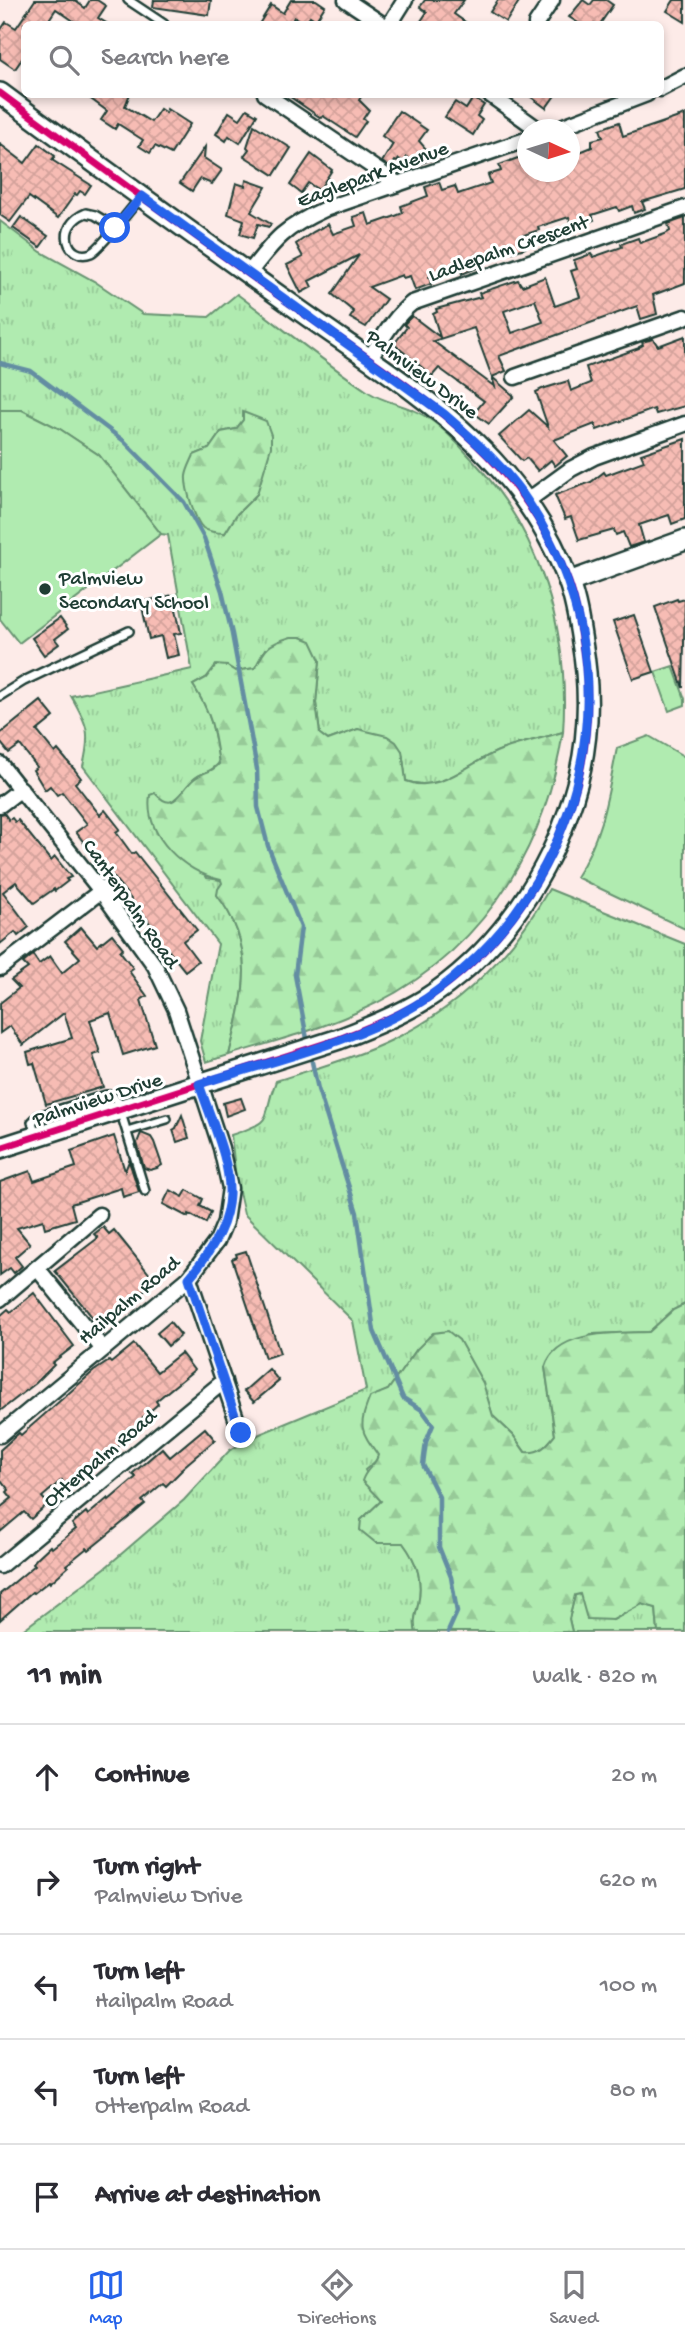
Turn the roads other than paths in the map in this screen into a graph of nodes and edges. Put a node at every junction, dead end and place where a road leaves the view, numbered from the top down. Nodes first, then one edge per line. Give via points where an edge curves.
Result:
1 (128, 0) edge
2 (346, 0) edge
3 (405, 0) edge
4 (552, 0) edge
5 (160, 21) edge
6 (378, 21) edge
7 (392, 21) edge
8 (538, 21) edge
9 (685, 76) edge
10 (664, 87) edge
11 (0, 93) edge
12 (271, 98) edge
13 (494, 98) edge
14 (637, 98) edge
15 (524, 119) edge
16 (580, 120) edge
17 (517, 142) edge
18 (398, 184) junction
19 (142, 196) junction
20 (685, 208) edge
21 (115, 228) junction
22 (249, 273) junction
23 (685, 317) edge
24 (369, 359) junction
25 (515, 377) dead end
26 (685, 424) edge
27 (527, 501) junction
28 (685, 540) edge
29 (569, 583) junction
30 (129, 631) dead end
31 (0, 696) edge
32 (0, 764) edge
33 (21, 789) junction
34 (0, 805) edge
35 (101, 891) junction
36 (0, 968) edge
37 (199, 1084) junction
38 (122, 1108) junction
39 (167, 1119) dead end
40 (127, 1131) junction
41 (0, 1147) edge
42 (145, 1191) dead end
43 (99, 1215) dead end
44 (37, 1268) junction
45 (189, 1278) junction
46 (0, 1299) edge
47 (102, 1348) junction
48 (224, 1381) junction
49 (241, 1433) dead end
50 (0, 1434) edge
51 (0, 1566) edge

1 - 5 lane
2 - 6 street
3 - 7 street
4 - 8 street
9 - 10 street
11 - 19 street, Palmview Drive
12 - 18 street
13 - 15 street
14 - 16 street
17 - 18 street, Eaglepark Avenue
18 - 22 street, Eaglepark Avenue via 302,220 273,241
19 - 21 lane
19 - 22 street, Palmview Drive
20 - 24 street, Ladlepalm Crescent via 412,303
21 - 21 lane via 86,254 65,238 67,229 86,213
22 - 24 street, Palmview Drive
23 - 25 street
24 - 27 street, Palmview Drive via 475,441
26 - 27 street via 583,462
27 - 29 street, Palmview Drive
28 - 29 street
29 - 37 street, Palmview Drive via 587,691 582,762 560,836 518,910 484,951 425,999 339,1039
30 - 31 lane
32 - 33 street, Canterpalm Road
33 - 34 street
33 - 35 street, Canterpalm Road
35 - 36 street
35 - 37 street, Canterpalm Road via 165,985
37 - 38 street, Palmview Drive
37 - 45 street, Hailpalm Road via 227,1169 229,1203 217,1241
38 - 40 lane
38 - 41 street, Palmview Drive
39 - 40 lane
40 - 42 lane
43 - 44 street
44 - 46 street
44 - 47 street
45 - 47 street, Hailpalm Road
45 - 48 street
47 - 50 street, Hailpalm Road
48 - 49 street
48 - 51 street, Otterpalm Road

